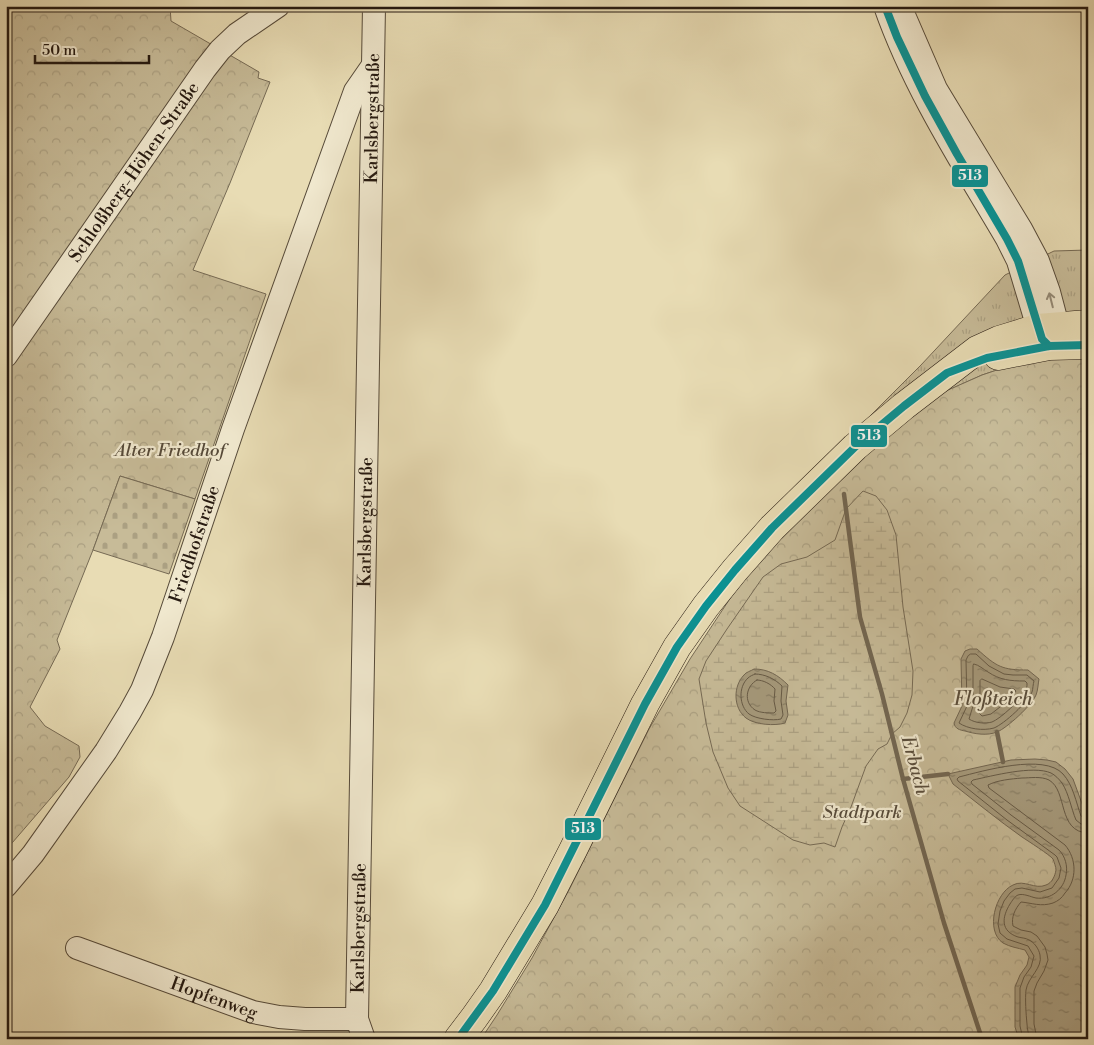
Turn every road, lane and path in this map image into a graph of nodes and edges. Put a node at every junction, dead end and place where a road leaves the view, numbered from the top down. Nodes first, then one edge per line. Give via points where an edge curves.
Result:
1 (278, 6) edge
2 (374, 6) edge
3 (885, 6) edge
4 (900, 6) edge
5 (373, 65) junction
6 (1088, 324) edge
7 (1048, 334) junction
8 (1088, 345) edge
9 (6, 356) edge
10 (6, 886) edge
11 (76, 948) dead end
12 (360, 1029) edge
13 (458, 1039) edge

1 - 9 street, Schloßberg-Höhen-Straße via 237,34 205,69
2 - 5 street, Karlsbergstraße
3 - 7 street via 923,94 1007,239
7 -> 4 street via 1049,292 1038,261 936,89
5 - 10 street, Friedhofstraße via 355,91 233,429 164,637 142,690 106,751 33,854
5 - 12 street, Karlsbergstraße
6 - 7 main road
7 - 8 main road
7 - 13 main road via 947,373 824,475 735,570 677,647 645,704 545,905 493,991
11 - 12 street, Hopfenweg via 253,1012

